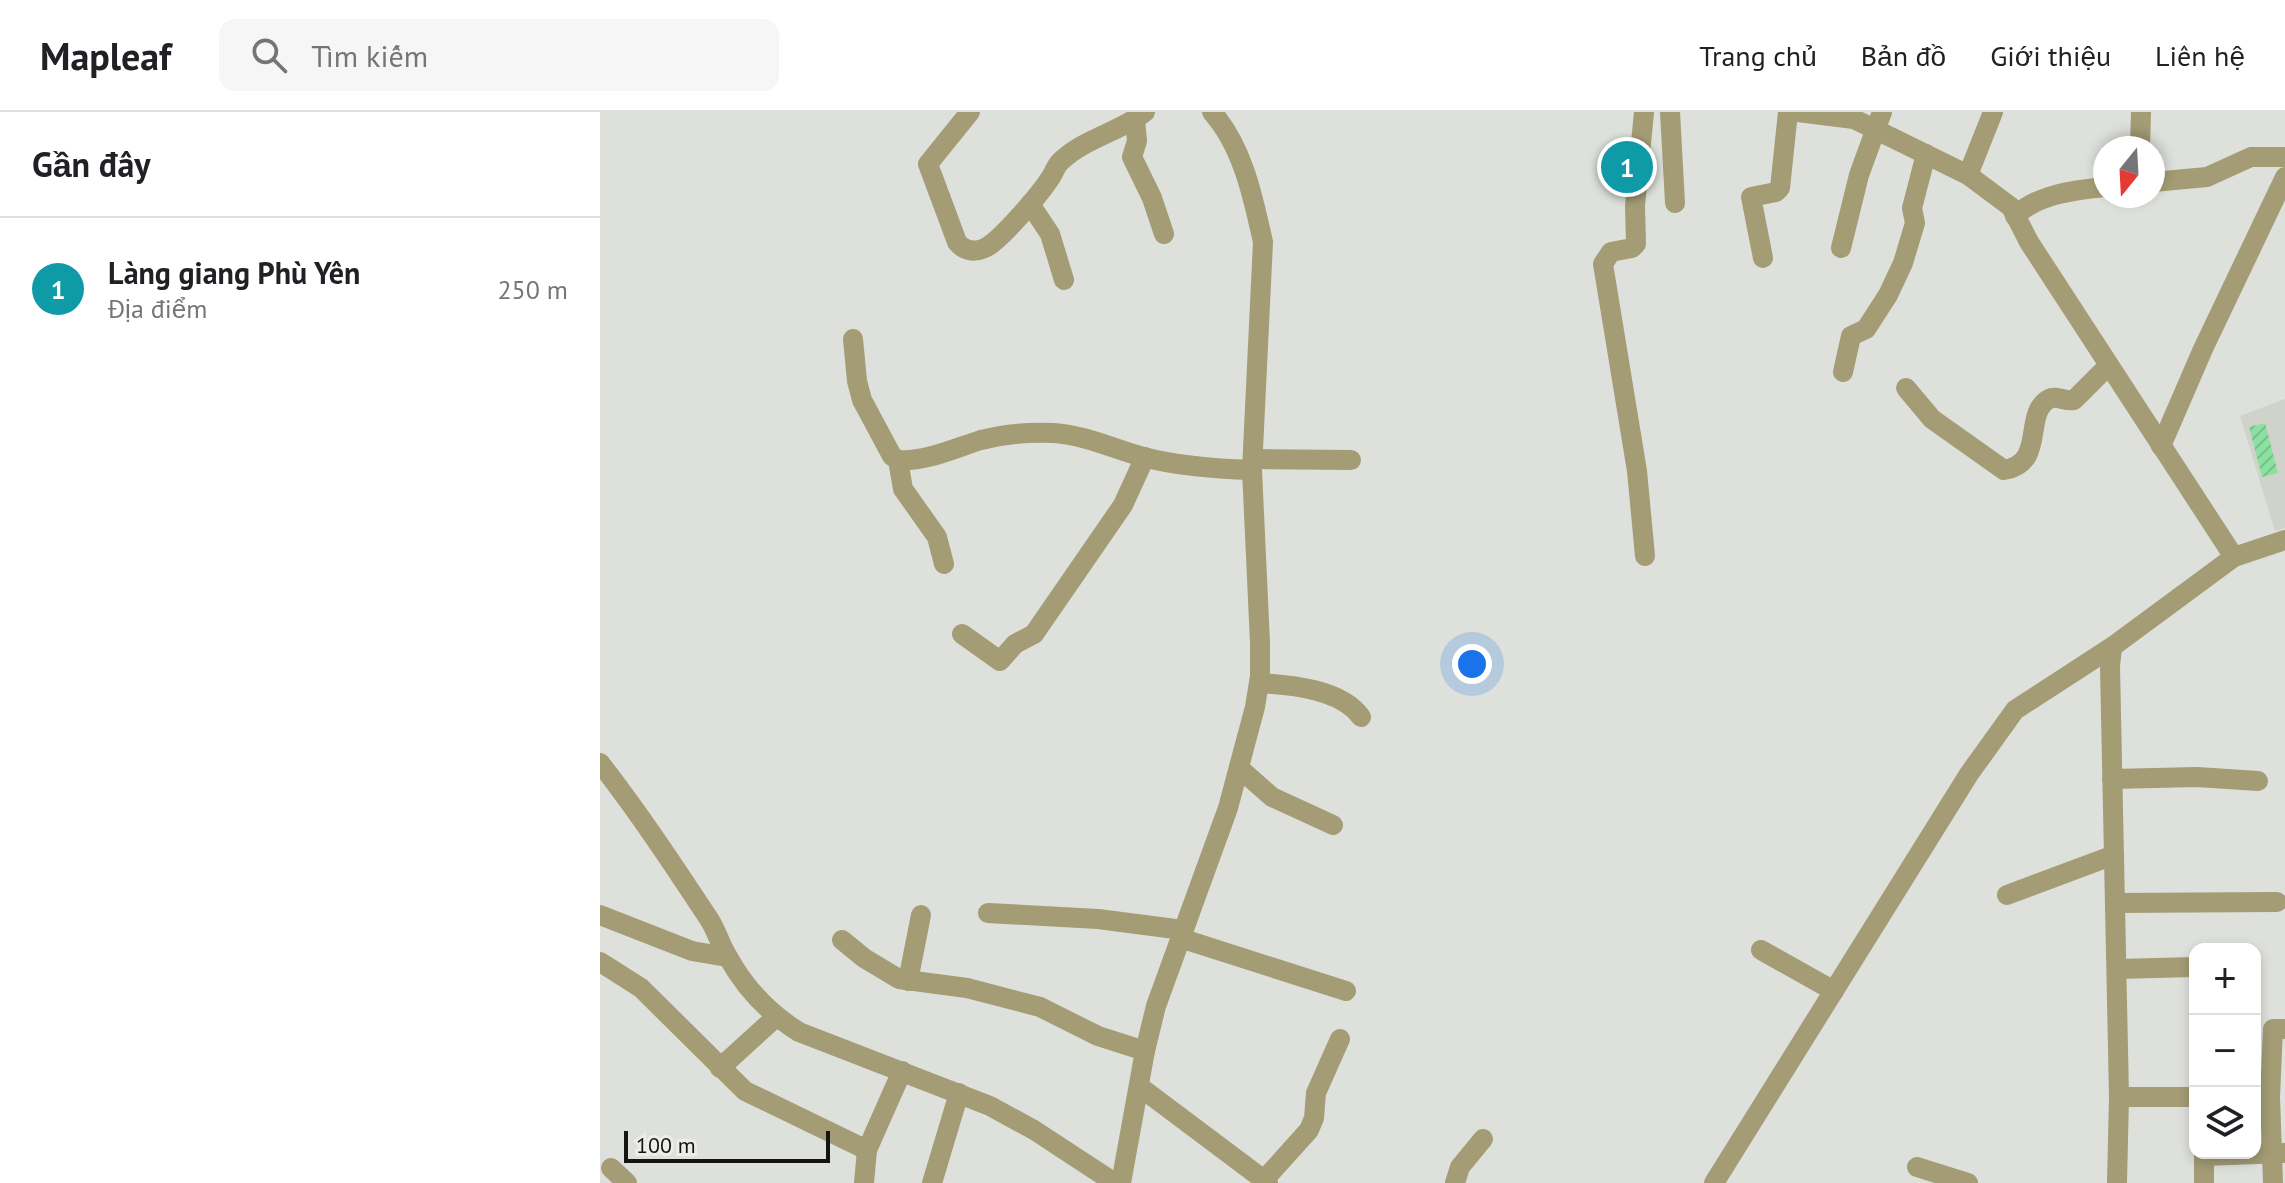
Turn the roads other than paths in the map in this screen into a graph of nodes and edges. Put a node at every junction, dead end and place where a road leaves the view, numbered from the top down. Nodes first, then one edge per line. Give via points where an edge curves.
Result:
1 (970, 112) edge
2 (1212, 112) edge
3 (1644, 112) edge
4 (1670, 112) edge
5 (1788, 112) edge
6 (1798, 112) edge
7 (1993, 112) edge
8 (2141, 112) edge
9 (1140, 116) edge
10 (1879, 121) edge
11 (2140, 136) edge
12 (1926, 154) junction
13 (2285, 157) edge
14 (1968, 175) junction
15 (2285, 177) edge
16 (2165, 181) edge
17 (2093, 189) edge
18 (1675, 203) dead end
19 (1030, 204) junction
20 (2015, 216) junction
21 (1164, 234) dead end
22 (1841, 248) dead end
23 (1763, 258) dead end
24 (1064, 280) dead end
25 (853, 339) dead end
26 (2108, 366) junction
27 (1843, 372) dead end
28 (1906, 388) dead end
29 (2161, 446) junction
30 (1145, 457) junction
31 (898, 460) junction
32 (1351, 460) dead end
33 (1252, 465) junction
34 (2285, 540) edge
35 (1645, 556) dead end
36 (2234, 557) junction
37 (944, 564) dead end
38 (962, 634) dead end
39 (2112, 647) junction
40 (1259, 683) junction
41 (1361, 717) dead end
42 (600, 763) edge
43 (1239, 768) junction
44 (2112, 779) junction
45 (2258, 781) dead end
46 (1333, 825) dead end
47 (2114, 855) junction
48 (2007, 895) dead end
49 (2277, 902) dead end
50 (2115, 903) junction
51 (988, 913) dead end
52 (921, 915) dead end
53 (601, 917) edge
54 (1181, 934) junction
55 (842, 940) dead end
56 (1761, 950) dead end
57 (727, 957) junction
58 (600, 962) edge
59 (2189, 967) edge
60 (2117, 969) junction
61 (908, 981) junction
62 (1346, 991) dead end
63 (1834, 991) junction
64 (776, 1017) junction
65 (2285, 1029) edge
66 (1340, 1039) dead end
67 (1145, 1051) junction
68 (720, 1068) junction
69 (902, 1071) junction
70 (1140, 1087) junction
71 (959, 1093) junction
72 (2119, 1097) junction
73 (2189, 1097) edge
74 (2270, 1097) edge
75 (1483, 1139) dead end
76 (867, 1150) junction
77 (2279, 1153) edge
78 (2204, 1159) edge
79 (1917, 1167) dead end
80 (611, 1168) dead end
81 (1266, 1182) edge
82 (1718, 1182) edge
83 (627, 1183) edge
84 (864, 1183) edge
85 (932, 1183) edge
86 (1115, 1183) edge
87 (1121, 1183) edge
88 (1455, 1183) edge
89 (1968, 1183) edge
90 (2117, 1183) edge
91 (2204, 1183) edge
92 (2273, 1183) edge

1 - 19 street via 928,164 957,242 963,249 987,247
2 - 33 street via 1240,161 1263,242
3 - 35 street via 1636,244 1611,252 1603,264 1637,471
4 - 18 street
5 - 23 street via 1780,188 1751,197
6 - 10 street
7 - 14 street
8 - 11 street
9 - 19 street via 1059,163
9 - 21 street via 1132,157
10 - 12 street
10 - 22 street
12 - 14 street
12 - 27 street via 1903,263 1866,329 1851,336
13 - 16 street via 2251,157 2207,177
14 - 20 street via 2011,207
15 - 29 street
17 - 20 street via 2027,204
19 - 24 street via 1050,234
20 - 26 street
25 - 31 street via 862,400
26 - 28 street via 2074,400 2048,400 2038,414 2025,460 2004,470 1932,419
26 - 29 street
29 - 36 street
30 - 31 street via 1077,437 1026,433
30 - 33 street via 1215,469
30 - 38 street via 1123,505 1034,634 1000,661
31 - 37 street via 903,489 937,537
32 - 33 street
33 - 40 street
34 - 36 street
36 - 39 street
39 - 44 street
39 - 63 street via 2015,710 1969,774
40 - 41 street via 1317,692 1354,707
40 - 43 street
42 - 57 street via 717,932
43 - 46 street via 1272,797
43 - 54 street
44 - 45 street
44 - 47 street
47 - 48 street
47 - 50 street
49 - 50 street
50 - 60 street
51 - 54 street via 1098,919
52 - 61 street
53 - 57 street via 692,951
54 - 62 street
54 - 67 street
55 - 61 street via 886,973
56 - 63 street
57 - 64 street
58 - 68 street via 641,988
59 - 60 street
60 - 72 street
61 - 67 street via 967,988 1040,1007 1098,1036
63 - 82 street
64 - 68 street
64 - 69 street via 799,1032
65 - 74 street via 2273,1029
66 - 81 street via 1316,1093 1309,1130
67 - 70 street
68 - 76 street via 745,1091
69 - 71 street
69 - 76 street
70 - 81 street
70 - 87 street
71 - 85 street
71 - 86 street via 1034,1130
72 - 73 street
72 - 90 street
74 - 77 street
75 - 88 street via 1460,1167
76 - 84 street
77 - 92 street
78 - 91 street
79 - 89 street
80 - 83 street

